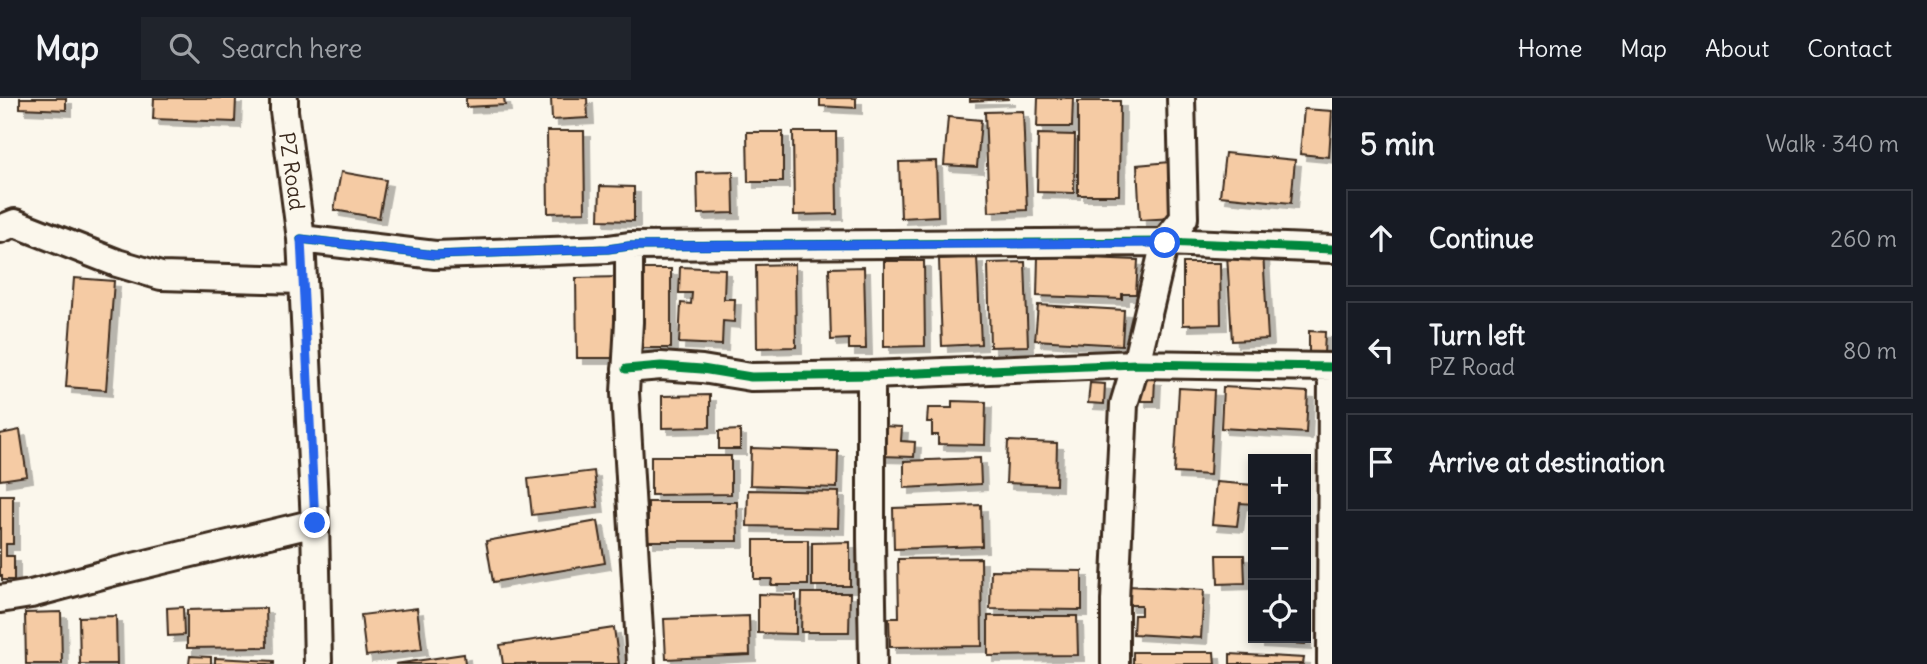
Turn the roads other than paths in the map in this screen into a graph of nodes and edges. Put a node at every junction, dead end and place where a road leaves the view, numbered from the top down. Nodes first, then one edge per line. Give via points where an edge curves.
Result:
1 (284, 98) edge
2 (1181, 98) edge
3 (0, 229) edge
4 (301, 239) junction
5 (1165, 243) junction
6 (629, 246) junction
7 (1332, 249) edge
8 (302, 280) junction
9 (1136, 364) junction
10 (1332, 367) edge
11 (626, 369) junction
12 (871, 375) junction
13 (315, 523) junction
14 (0, 599) edge
15 (318, 664) edge
16 (641, 664) edge
17 (873, 664) edge
18 (1115, 664) edge
19 (1331, 664) edge

1 - 4 street, PZ Road
2 - 5 street via 1184,218
3 - 8 street via 15,223 162,276
4 - 6 street via 435,255
4 - 8 street, PZ Road
5 - 6 street
5 - 7 street
5 - 9 street
6 - 11 street
8 - 13 street, PZ Road
9 - 10 street
9 - 12 street
9 - 18 street via 1124,404
10 - 19 street
11 - 12 street via 661,366 751,377
11 - 16 street
12 - 17 street
13 - 14 street
13 - 15 street, PZ Road

